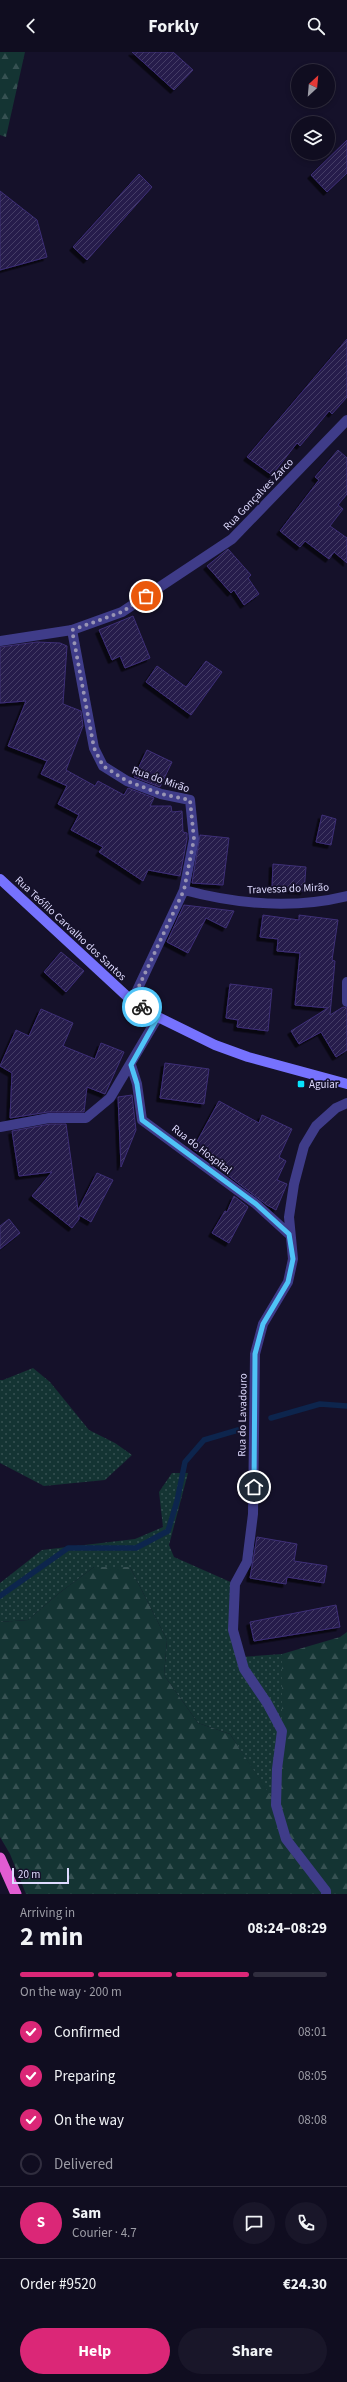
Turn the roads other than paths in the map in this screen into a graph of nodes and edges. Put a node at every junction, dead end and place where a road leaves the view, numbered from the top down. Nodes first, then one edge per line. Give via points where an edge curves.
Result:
1 (347, 420) edge
2 (72, 630) junction
3 (0, 641) edge
4 (0, 879) edge
5 (184, 890) junction
6 (347, 896) edge
7 (347, 982) edge
8 (132, 1001) junction
9 (347, 1002) edge
10 (158, 1017) junction
11 (131, 1065) junction
12 (347, 1084) edge
13 (347, 1103) edge
14 (0, 1127) edge
15 (289, 1234) junction
16 (0, 1858) edge
17 (16, 1894) edge
18 (326, 1894) edge

1 - 2 street, Rua Gonçalves Zarco via 232,539 122,612
2 - 3 street, Rua Gonçalves Zarco
2 - 5 street, Rua do Mirão via 94,748 103,766 127,781 161,794 190,800 194,839
4 - 8 main road, Rua Teófilo Carvalho dos Santos
5 - 6 street, Travessa do Mirão via 251,903
5 - 8 street, Rua do Mirão
7 - 9 street
8 - 10 main road, Rua Teófilo Carvalho dos Santos
10 - 11 street
10 - 12 main road, Rua Teófilo Carvalho dos Santos via 215,1045 248,1057
11 - 14 street via 110,1098 86,1118 49,1118
11 - 15 street, Rua do Hospital via 137,1084 142,1120 256,1204
13 - 15 street, Rua do Lavadouro via 336,1108 316,1126 304,1146 294,1184
15 - 18 street, Rua do Lavadouro via 293,1259 288,1282 263,1324 255,1354 253,1514 247,1562 235,1584 233,1630 244,1669 282,1731 276,1805 286,1839 326,1890
16 - 17 highway

